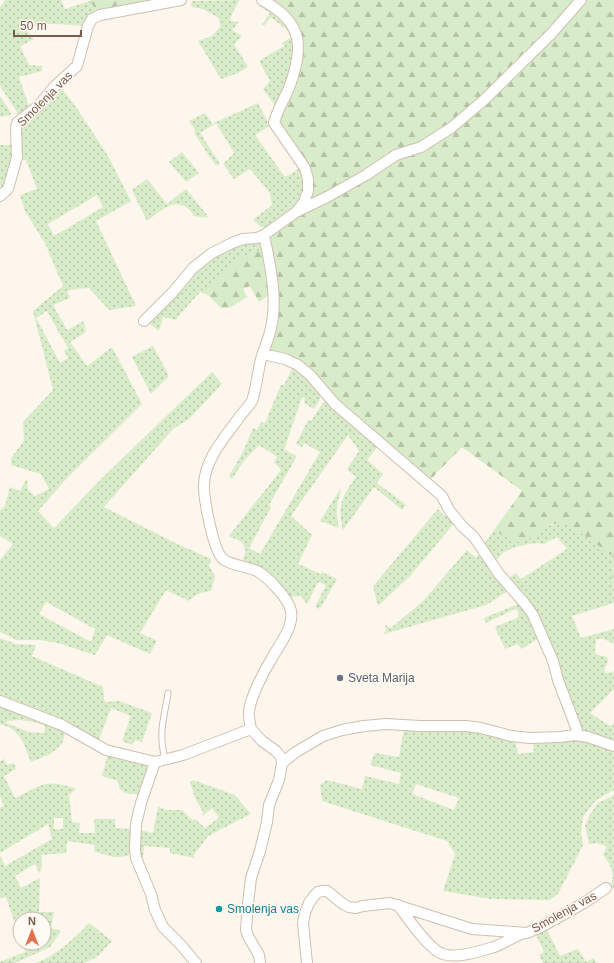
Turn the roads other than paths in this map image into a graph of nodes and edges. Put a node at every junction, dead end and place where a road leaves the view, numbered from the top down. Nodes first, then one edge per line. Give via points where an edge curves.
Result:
1 (181, 0) edge
2 (262, 0) edge
3 (581, 0) edge
4 (0, 196) edge
5 (296, 212) junction
6 (264, 235) junction
7 (144, 321) dead end
8 (262, 354) junction
9 (168, 693) dead end
10 (0, 701) edge
11 (250, 729) junction
12 (576, 735) junction
13 (614, 746) edge
14 (160, 760) junction
15 (282, 763) junction
16 (606, 888) dead end
17 (398, 905) junction
18 (527, 933) junction
19 (196, 963) edge
20 (260, 963) edge
21 (307, 963) edge

1 - 4 street, Smolenja vas via 100,15 92,19 77,66 18,123 17,157 8,189
2 - 5 street via 289,19 298,39 297,64 274,123 305,168 308,179 308,191 304,202
3 - 5 street via 551,34 484,100 451,128 421,147 396,155 327,197
5 - 6 street
6 - 7 street via 232,243 212,254 193,268
6 - 8 street via 272,280 273,312 271,328
8 - 11 street via 251,401 214,454 206,469 204,486 213,536 222,558 265,576 280,592 292,611 287,633 262,676 252,701 249,711
8 - 12 street via 298,364 336,404 442,496 462,526 474,537 499,574 533,615 553,661 577,730
9 - 14 lane via 161,731 163,750
10 - 14 street via 62,725 106,750
11 - 14 street via 183,755
11 - 15 street via 276,751
12 - 13 street
12 - 15 street via 530,738 466,726 378,724 323,736
14 - 19 street via 141,803 136,824 134,859 163,926
15 - 20 street via 279,780 269,805 260,851 250,878 246,930 259,955
16 - 18 street, Smolenja vas via 584,903
17 - 18 street, Smolenja vas via 472,929
17 - 18 street via 430,944 445,955 461,955 493,947
17 - 21 street, Smolenja vas via 390,903 349,907 327,891 318,892 309,903 303,923

